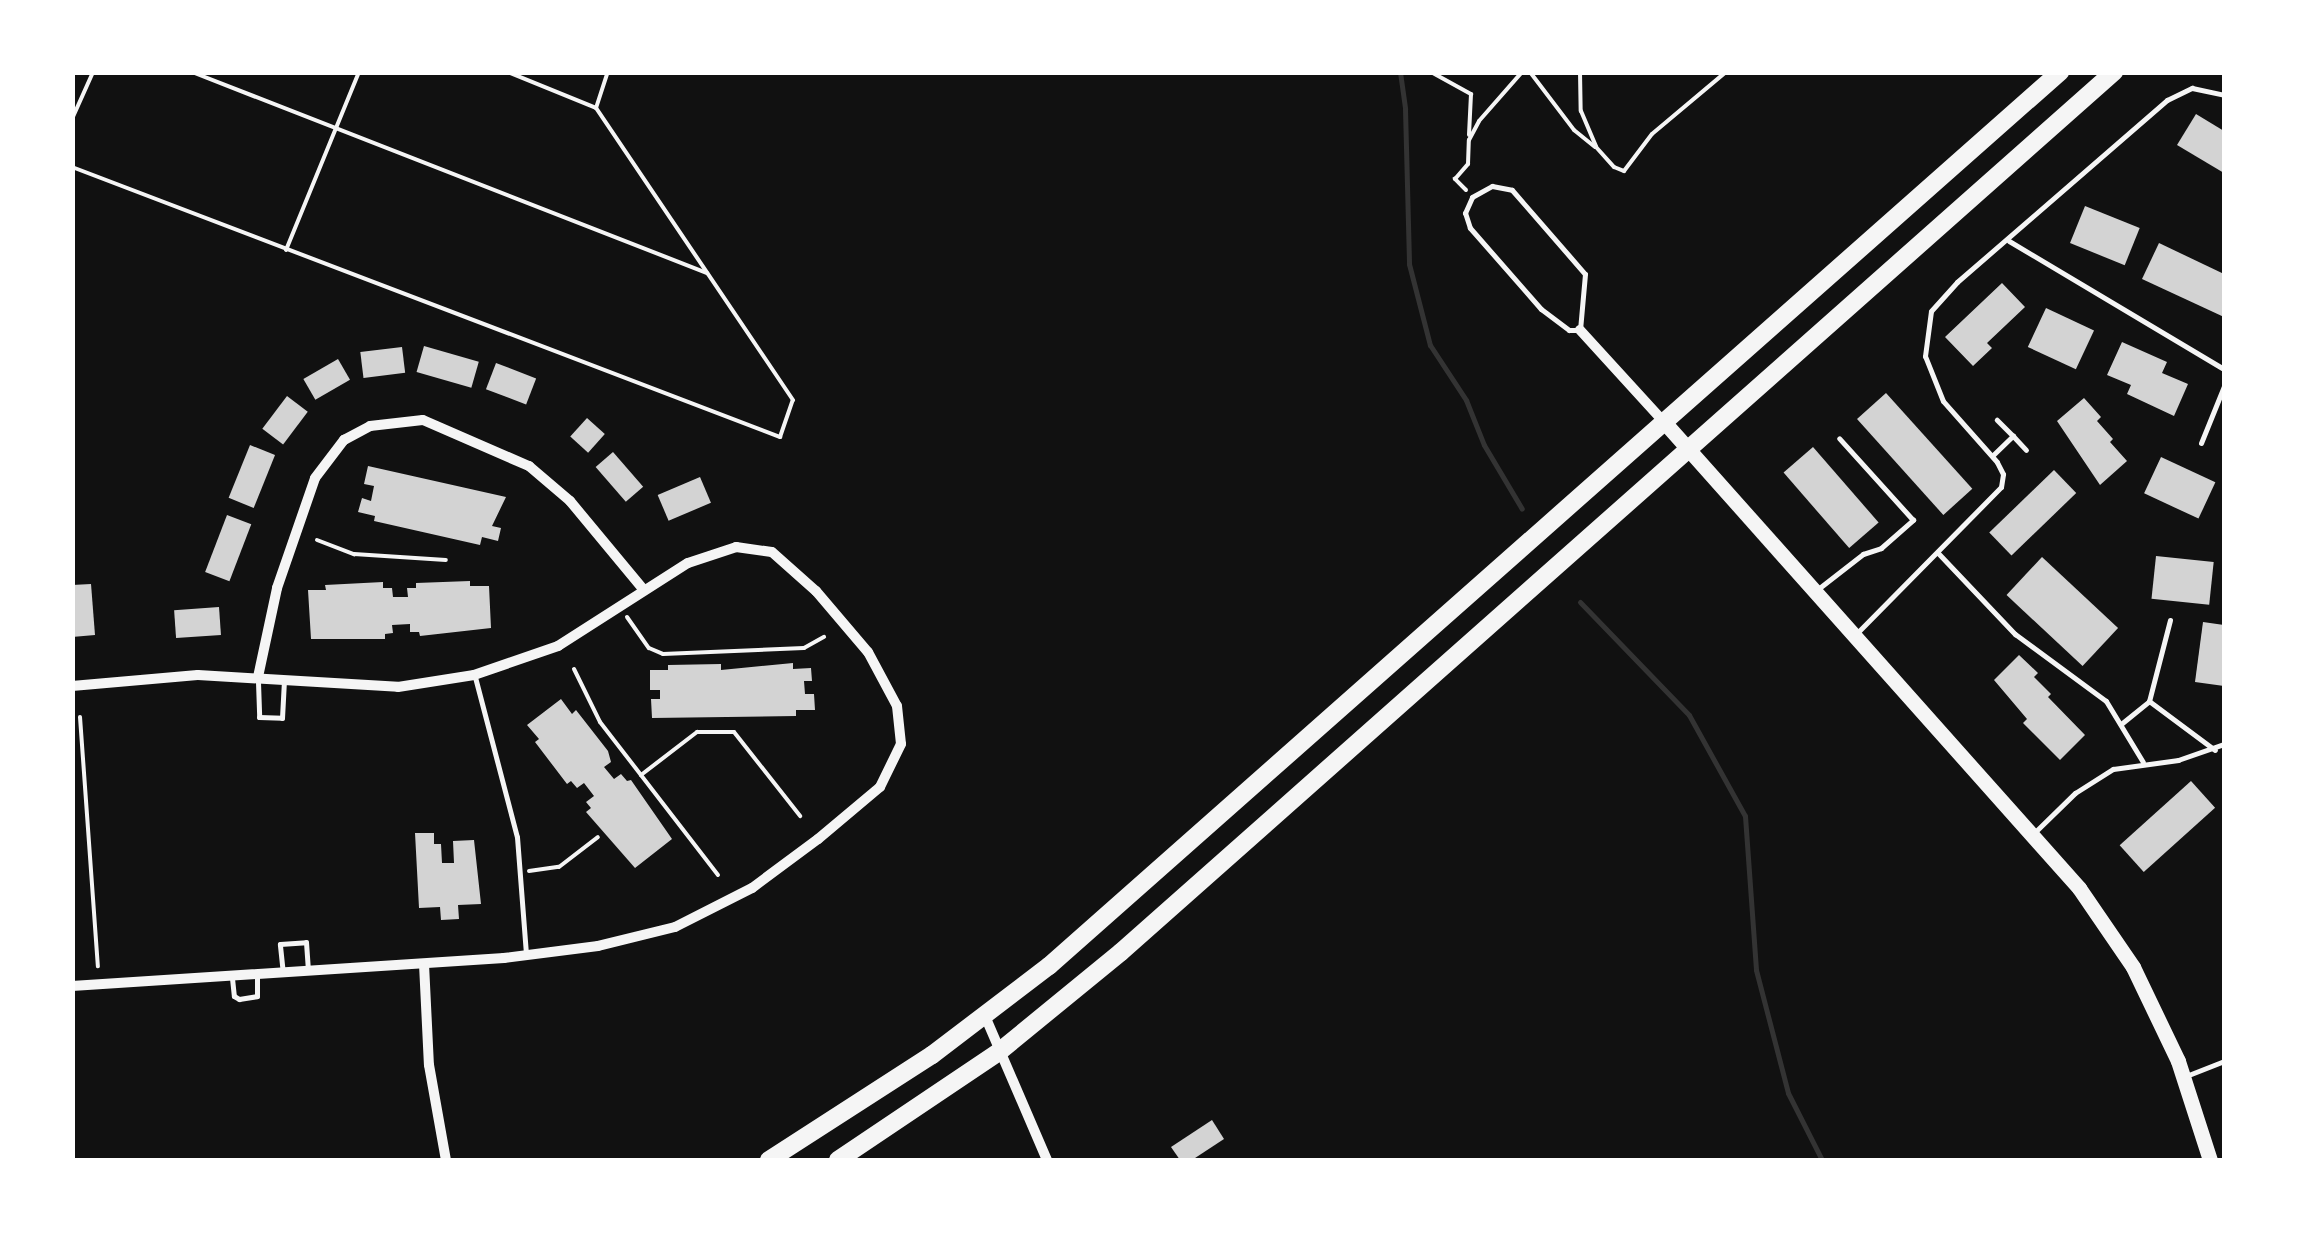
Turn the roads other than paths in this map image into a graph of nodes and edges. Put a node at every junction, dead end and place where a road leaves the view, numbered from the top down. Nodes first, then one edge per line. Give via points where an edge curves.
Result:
1 (2060, 72) edge
2 (2114, 72) edge
3 (2224, 95) edge
4 (2008, 241) junction
5 (1580, 330) junction
6 (2224, 369) edge
7 (2224, 386) edge
8 (1997, 420) dead end
9 (1665, 423) junction
10 (2013, 436) junction
11 (1839, 438) dead end
12 (2201, 443) dead end
13 (1689, 450) junction
14 (2026, 450) dead end
15 (1992, 455) junction
16 (1938, 553) junction
17 (643, 589) junction
18 (1816, 591) junction
19 (2170, 620) dead end
20 (1855, 634) junction
21 (474, 674) junction
22 (258, 677) junction
23 (284, 679) junction
24 (72, 686) edge
25 (2149, 701) junction
26 (2121, 724) junction
27 (2224, 744) edge
28 (2215, 750) junction
29 (2143, 762) junction
30 (2032, 835) junction
31 (526, 955) junction
32 (424, 964) junction
33 (308, 973) junction
34 (284, 975) junction
35 (257, 977) junction
36 (232, 978) junction
37 (72, 986) edge
38 (984, 1016) junction
39 (1000, 1051) junction
40 (2224, 1061) edge
41 (2183, 1077) junction
42 (773, 1159) edge
43 (446, 1160) edge
44 (838, 1160) edge
45 (1047, 1160) edge
46 (2210, 1160) edge

1 - 9 highway
2 - 13 highway
3 - 4 lane via 2192,88 2167,100
4 - 6 lane
4 - 15 lane via 1931,311 1925,356 1942,401
5 - 5 lane via 1585,274 1512,190 1492,186 1472,197 1465,214 1470,228 1541,309 1569,330
5 - 9 street
7 - 12 lane
8 - 10 lane
9 - 13 main road
9 - 38 highway via 1117,908
10 - 14 lane
10 - 15 lane
11 - 18 lane via 1913,520
13 - 18 main road
13 - 39 highway
15 - 16 lane via 2003,474 2002,488
16 - 20 lane
16 - 26 lane via 2015,634 2106,702
17 - 21 street via 558,646
17 - 22 street via 570,502 529,466 423,420 370,426 344,440 315,478 277,588
17 - 31 street via 688,563 736,547 772,552 854,636 897,706 900,744 880,787 752,888 675,927
18 - 20 main road
19 - 25 lane
20 - 30 main road
21 - 23 street via 398,687
21 - 31 lane via 508,789
22 - 23 street
22 - 23 lane via 260,717 282,718
22 - 24 street
25 - 26 lane
25 - 28 lane
26 - 29 lane
27 - 28 lane
28 - 29 lane
29 - 30 lane via 2094,779
30 - 41 main road via 2079,888 2133,967
31 - 32 street
32 - 33 street
32 - 43 street via 430,1065
33 - 34 street
33 - 34 lane via 306,942 280,944
34 - 35 street
35 - 36 street
35 - 36 lane via 258,996 240,999
36 - 37 street
38 - 39 street
38 - 42 highway
39 - 44 highway
39 - 45 street
40 - 41 lane
41 - 46 main road

